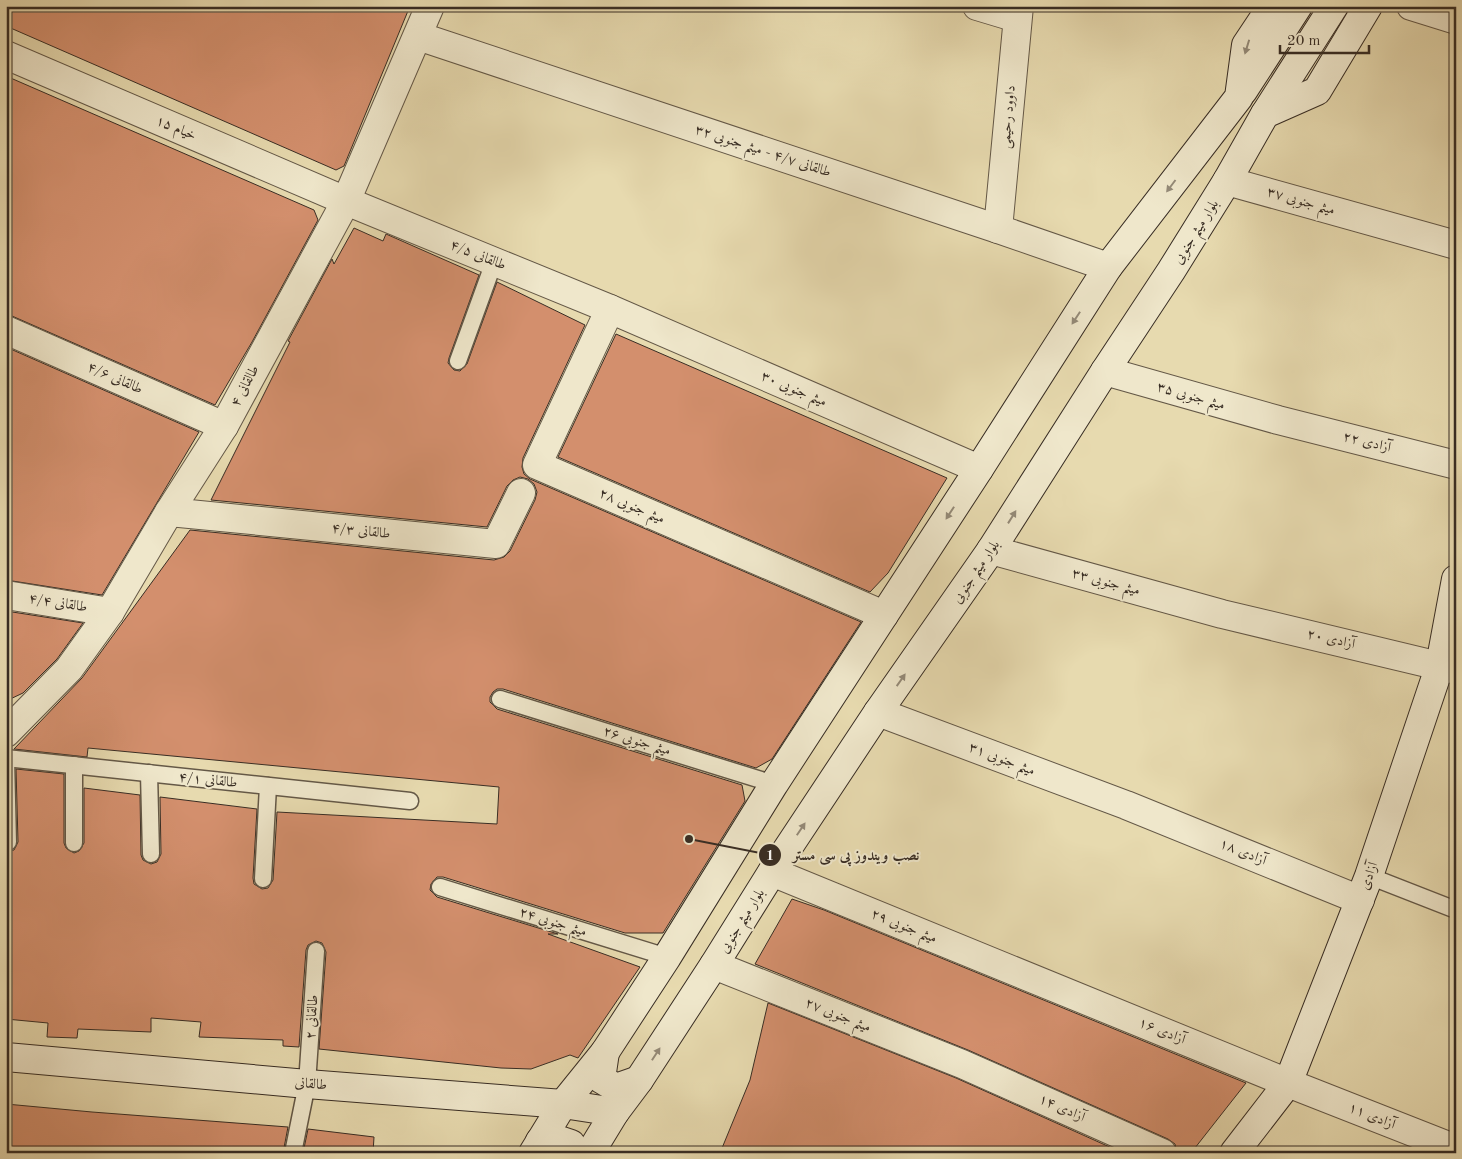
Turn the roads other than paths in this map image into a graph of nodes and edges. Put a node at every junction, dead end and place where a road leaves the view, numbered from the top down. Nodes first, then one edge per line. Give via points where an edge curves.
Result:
1 (430, 6) edge
2 (977, 6) edge
3 (1272, 6) edge
4 (1298, 6) edge
5 (1334, 6) edge
6 (1368, 6) edge
7 (1411, 6) edge
8 (1018, 12) edge
9 (1456, 20) edge
10 (418, 36) junction
11 (6, 55) edge
12 (1239, 97) junction
13 (1265, 114) junction
14 (1227, 181) junction
15 (346, 201) junction
16 (998, 228) junction
17 (1456, 245) edge
18 (494, 262) junction
19 (1108, 267) junction
20 (610, 309) junction
21 (6, 330) edge
22 (458, 361) dead end
23 (1105, 371) junction
24 (1278, 420) joint
25 (224, 426) junction
26 (1456, 465) edge
27 (979, 469) junction
28 (521, 493) dead end
29 (169, 512) junction
30 (991, 550) junction
31 (1456, 579) edge
32 (6, 595) edge
33 (110, 612) junction
34 (1222, 614) joint
35 (884, 615) junction
36 (1448, 667) edge
37 (500, 699) dead end
38 (878, 712) junction
39 (6, 732) edge
40 (6, 758) edge
41 (74, 765) junction
42 (149, 773) junction
43 (774, 784) junction
44 (268, 786) junction
45 (410, 801) dead end
46 (1126, 805) joint
47 (8, 842) dead end
48 (74, 843) dead end
49 (151, 854) dead end
50 (772, 872) junction
51 (263, 879) dead end
52 (440, 887) dead end
53 (1365, 888) junction
54 (1456, 910) edge
55 (316, 951) dead end
56 (667, 957) junction
57 (714, 965) junction
58 (1035, 979) joint
59 (605, 1052) junction
60 (6, 1057) edge
61 (962, 1064) joint
62 (639, 1080) junction
63 (1288, 1083) junction
64 (308, 1084) junction
65 (563, 1104) junction
66 (615, 1112) junction
67 (536, 1147) edge
68 (1456, 1149) edge
69 (293, 1153) edge
70 (574, 1153) edge
71 (590, 1153) edge
72 (1162, 1153) edge
73 (1234, 1153) edge

1 - 10 street, طالقانی ۴
2 - 8 street
3 -> 12 street via 1246,44
4 - 12 street
5 - 13 street, بلوار میثم جنوبی
6 - 13 street via 1317,91
7 - 9 street
8 - 16 street, داوود رحیمی
10 - 15 street, طالقانی ۴
10 - 16 street, طالقانی ۴/۷ - میثم جنوبی ۳۲
11 - 15 street, خیام ۱۵
12 -> 19 street
13 - 14 street, بلوار میثم جنوبی
14 - 17 street, میثم جنوبی ۳۷
14 - 23 street, بلوار میثم جنوبی
15 - 18 street, طالقانی ۴/۵
15 - 25 street, طالقانی ۴
16 - 19 street, طالقانی ۴/۷ - میثم جنوبی ۳۲
18 - 20 street, طالقانی ۴/۵
18 - 22 lane
19 -> 27 street
20 - 27 street, میثم جنوبی ۳۰
20 - 35 street, میثم جنوبی ۲۸ via 538,465
21 - 25 street, طالقانی ۴/۶
23 - 24 street, میثم جنوبی ۳۵
30 -> 23 street, بلوار میثم جنوبی
24 - 26 street, آزادی ۲۲
25 - 29 street, طالقانی ۴
27 -> 35 street
28 - 29 street, طالقانی ۴/۳ via 496,544
29 - 33 street, طالقانی ۴
30 - 34 street, میثم جنوبی ۳۳
38 -> 30 street, بلوار میثم جنوبی
31 - 36 street, آزادی
32 - 33 street, طالقانی ۴/۴
33 - 39 street, طالقانی ۴ via 69,669
34 - 36 street, آزادی ۲۰
35 - 43 street
36 - 53 street, آزادی
37 - 43 lane, میثم جنوبی ۲۶
38 - 46 street, میثم جنوبی ۳۱
50 -> 38 street, بلوار میثم جنوبی
40 - 41 lane, طالقانی ۴/۱
40 - 47 lane
41 - 42 lane, طالقانی ۴/۱
41 - 48 lane
42 - 44 lane, طالقانی ۴/۱
42 - 49 lane
43 - 56 street
44 - 45 lane, طالقانی ۴/۱
44 - 51 lane
46 - 53 street, آزادی ۱۸
50 - 57 street, بلوار میثم جنوبی
50 - 58 street, میثم جنوبی ۲۹
52 - 56 lane, میثم جنوبی ۲۴
53 - 54 lane
53 - 63 street, آزادی
55 - 64 lane, طالقانی ۲
56 - 59 street
57 - 61 street, میثم جنوبی ۲۷
62 -> 57 street, بلوار میثم جنوبی
58 - 63 street, آزادی ۱۶
59 - 62 street via 601,1079 616,1088
59 - 65 street
60 - 64 street, طالقانی
61 - 72 street, آزادی ۱۴
62 - 66 street, بلوار میثم جنوبی
63 - 68 street, آزادی ۱۱
63 - 73 street, آزادی
64 - 65 street, طالقانی
64 - 69 lane, طالقانی ۲
65 - 66 street, طالقانی
65 - 67 street
66 - 71 street, بلوار میثم جنوبی
67 - 70 street via 559,1140 571,1144

